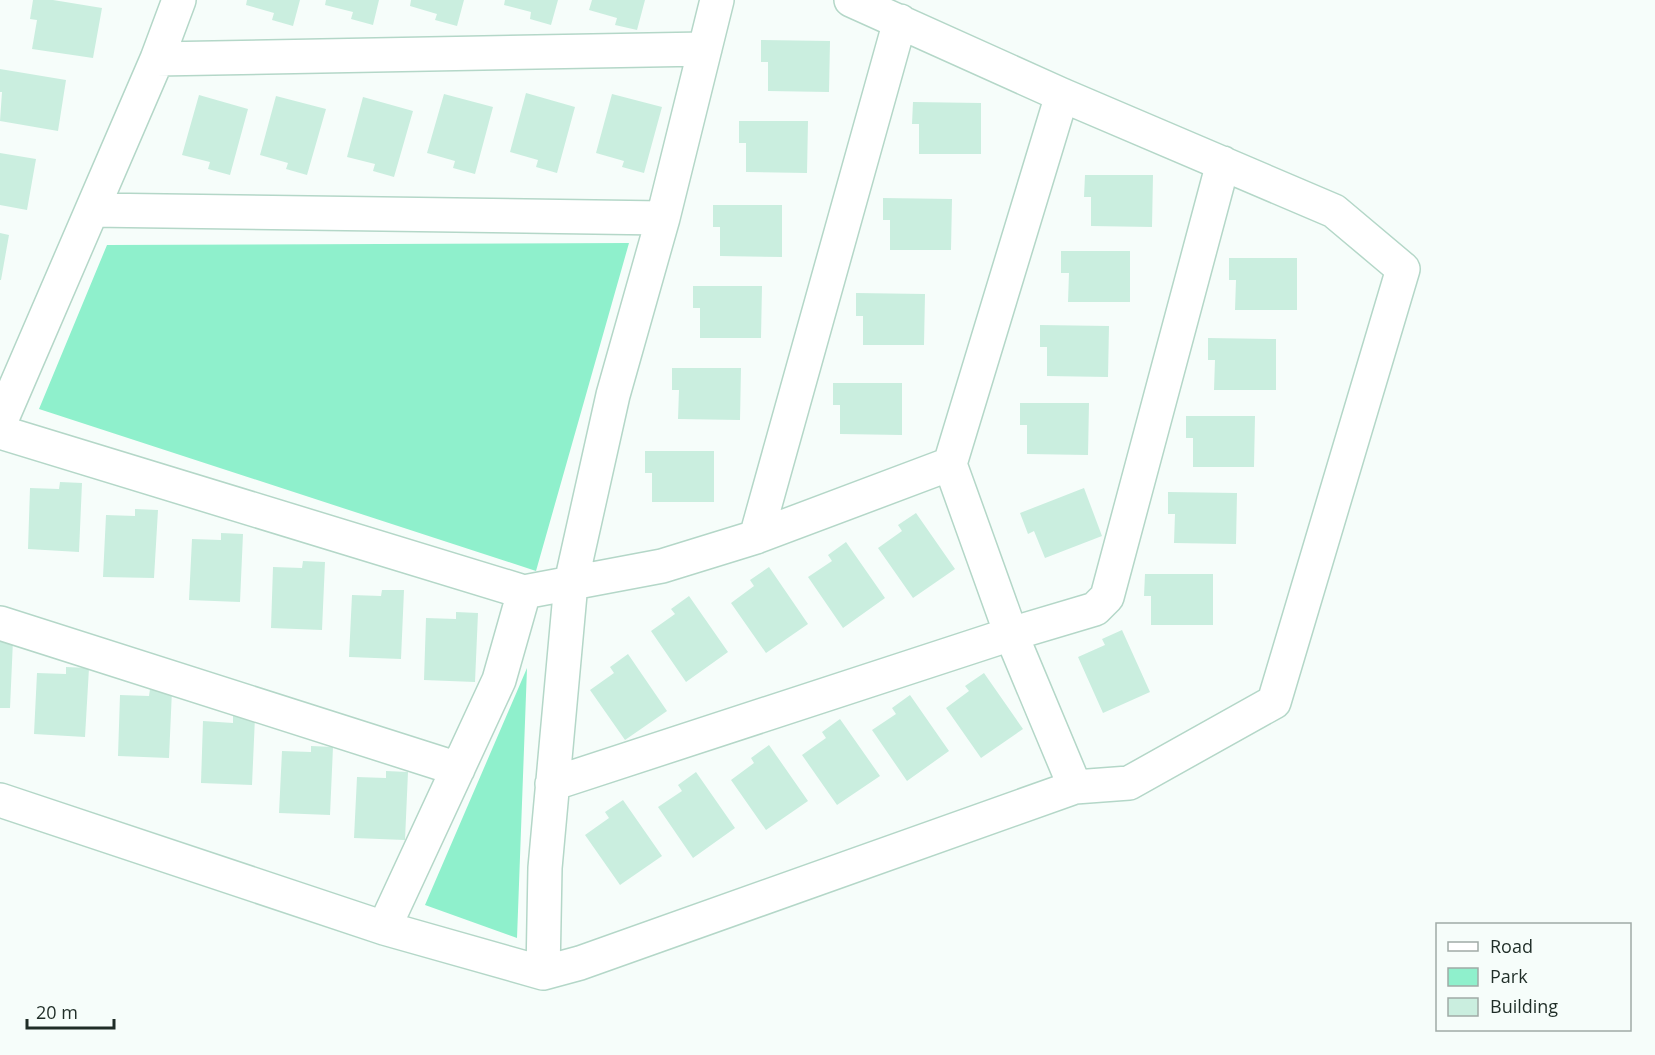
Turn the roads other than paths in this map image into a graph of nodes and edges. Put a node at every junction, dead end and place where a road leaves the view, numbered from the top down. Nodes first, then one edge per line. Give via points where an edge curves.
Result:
1 (179, 0) edge
2 (717, 0) edge
3 (851, 0) edge
4 (900, 21) junction
5 (705, 49) junction
6 (157, 59) junction
7 (1062, 95) junction
8 (1223, 163) junction
9 (92, 210) junction
10 (663, 218) junction
11 (0, 423) edge
12 (0, 432) edge
13 (950, 464) junction
14 (756, 537) junction
15 (571, 583) junction
16 (524, 592) junction
17 (0, 623) edge
18 (1011, 634) junction
19 (458, 769) junction
20 (552, 783) junction
21 (1075, 787) junction
22 (0, 800) edge
23 (384, 928) junction
24 (543, 973) junction

1 - 6 lane
2 - 5 lane
3 - 4 lane
4 - 7 lane
4 - 14 lane
5 - 6 lane
5 - 10 lane
6 - 9 lane
7 - 8 lane
7 - 13 lane
8 - 18 lane via 1107,597 1095,609
8 - 21 lane via 1334,211 1403,269 1274,702 1129,783
9 - 10 lane
9 - 11 lane
10 - 15 lane via 613,395
12 - 16 lane
13 - 14 lane
13 - 18 lane
14 - 15 lane via 662,566
15 - 16 lane
15 - 20 lane
16 - 19 lane via 499,680
17 - 19 lane
18 - 20 lane
18 - 21 lane
19 - 23 lane
20 - 24 lane
21 - 24 lane
22 - 23 lane
23 - 24 lane

